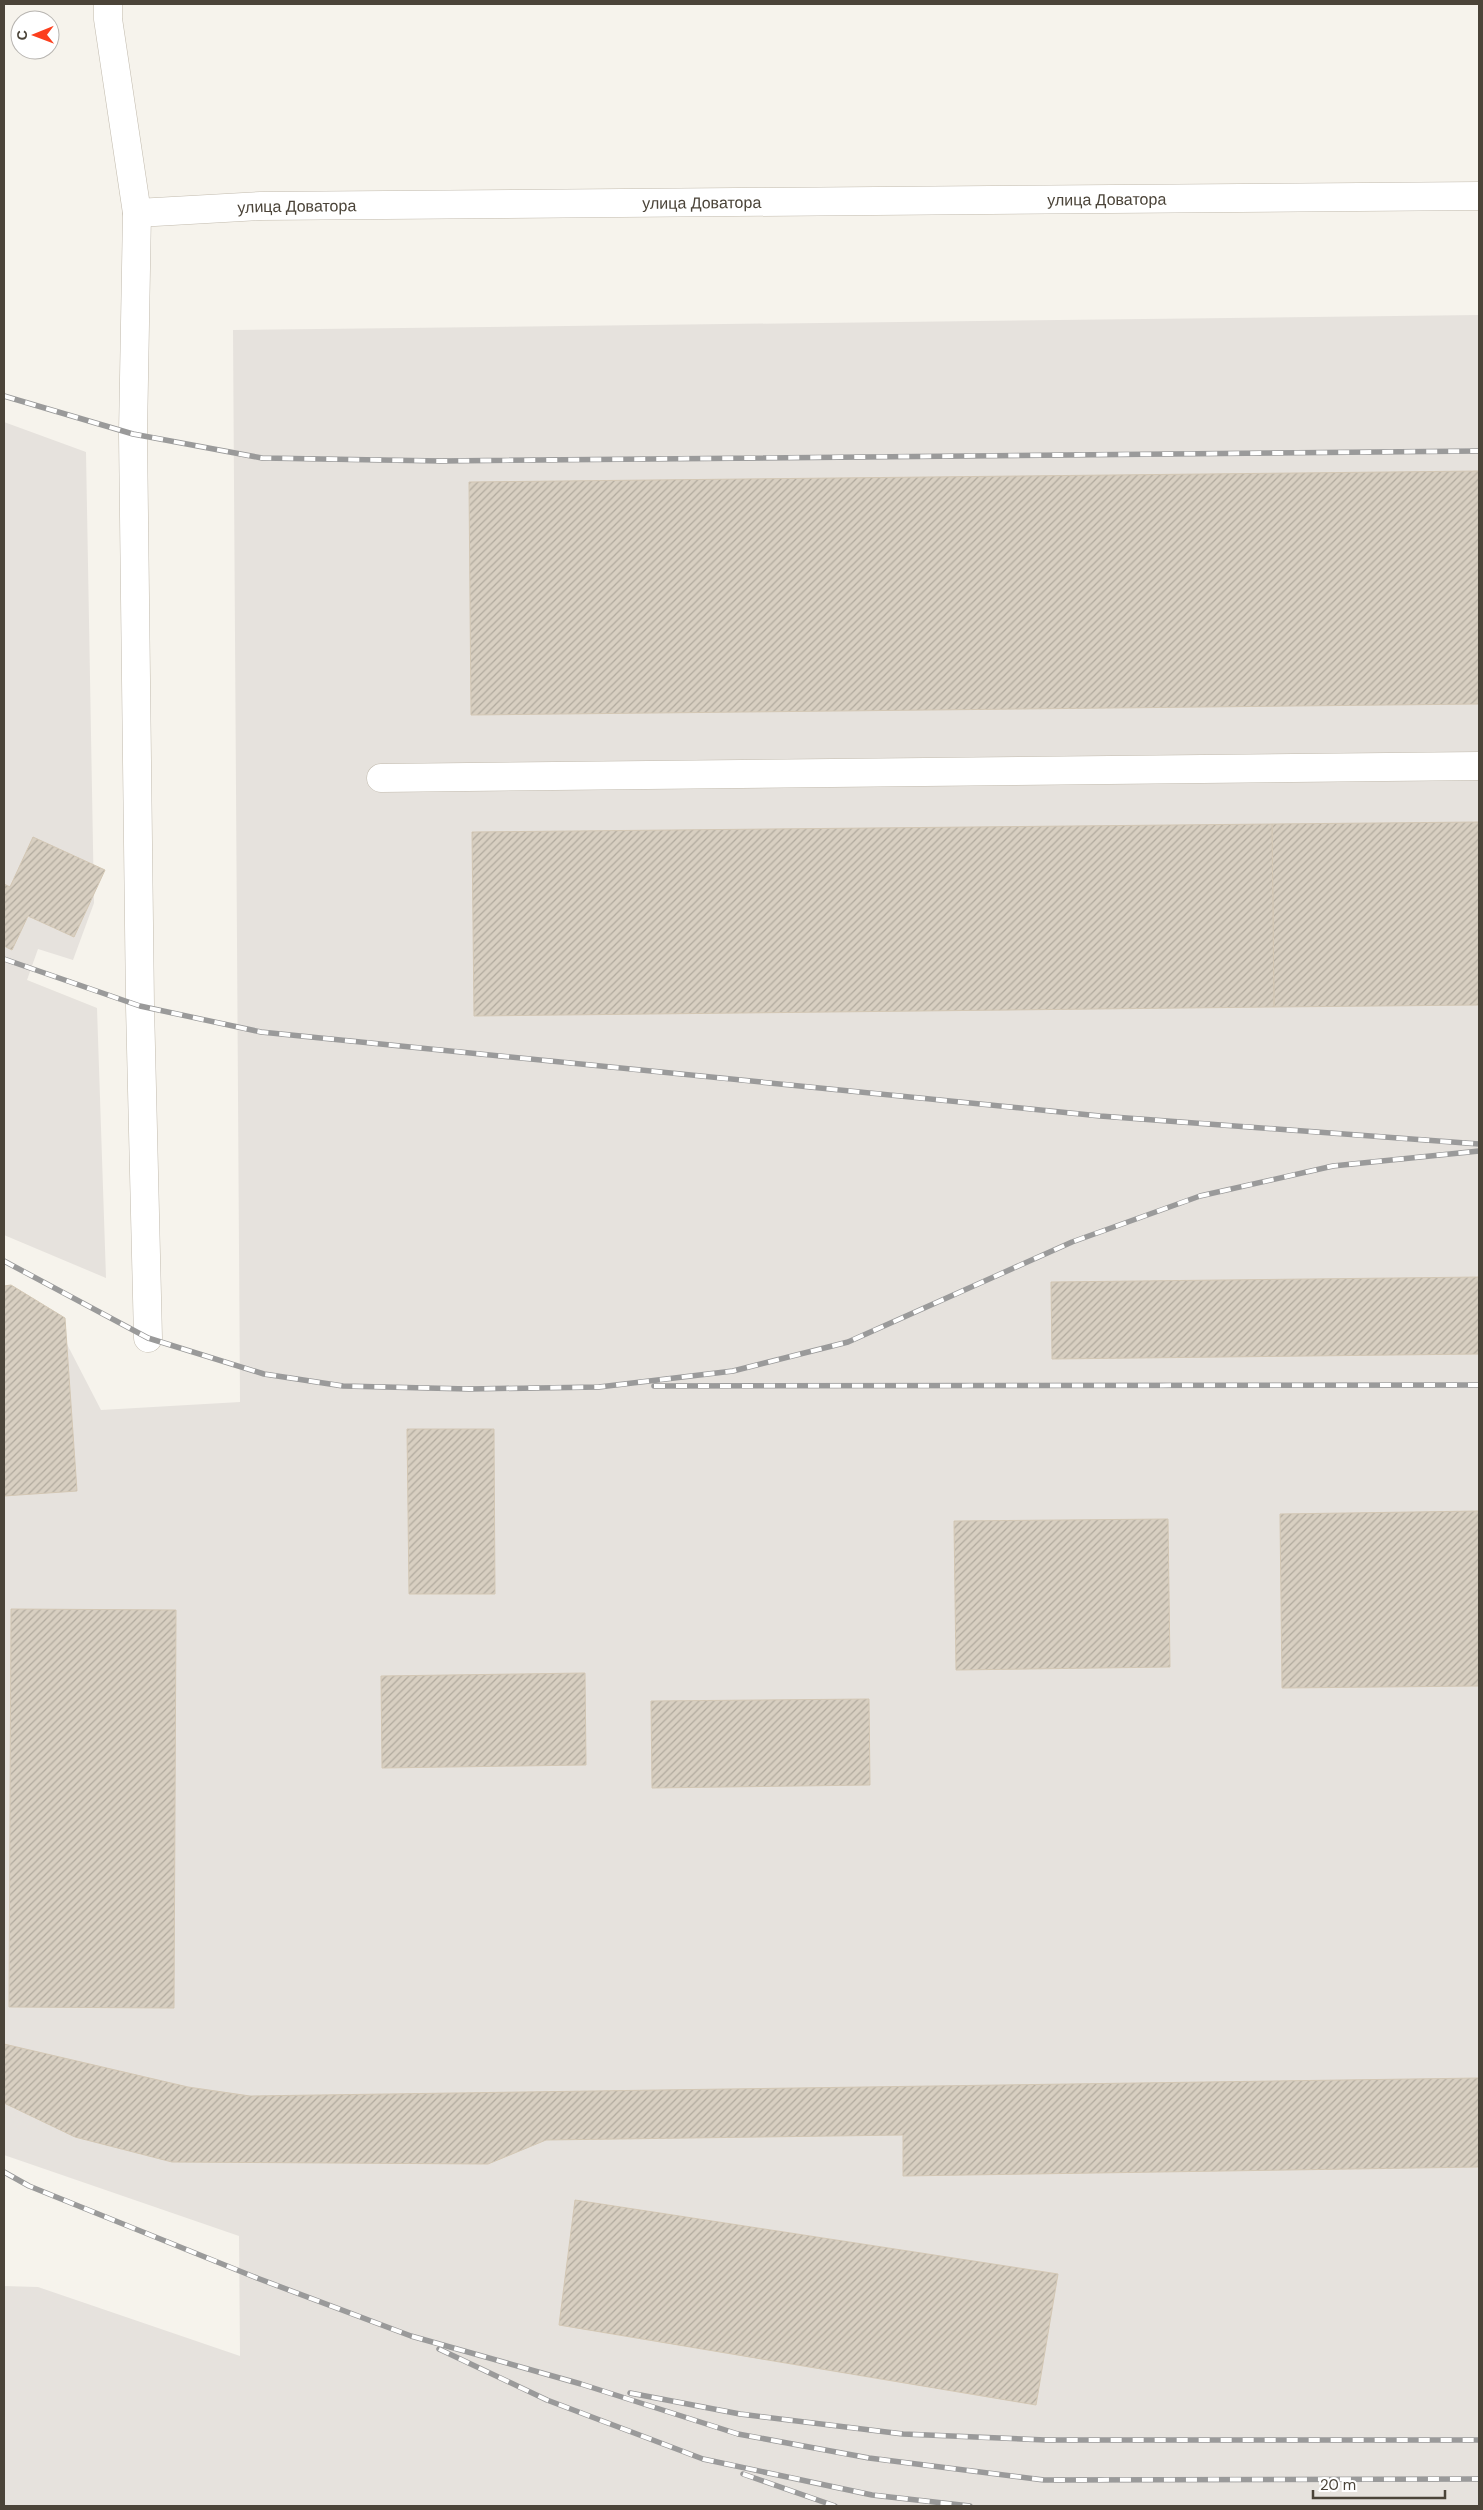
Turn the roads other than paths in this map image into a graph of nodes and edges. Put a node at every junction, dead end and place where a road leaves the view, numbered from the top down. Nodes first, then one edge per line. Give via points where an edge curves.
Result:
1 (108, 4) edge
2 (1479, 196) edge
3 (137, 213) junction
4 (1479, 766) edge
5 (381, 778) dead end
6 (148, 1338) dead end

1 - 3 street
2 - 3 street, улица Доватора via 261,206
3 - 6 street via 132,434
4 - 5 street

